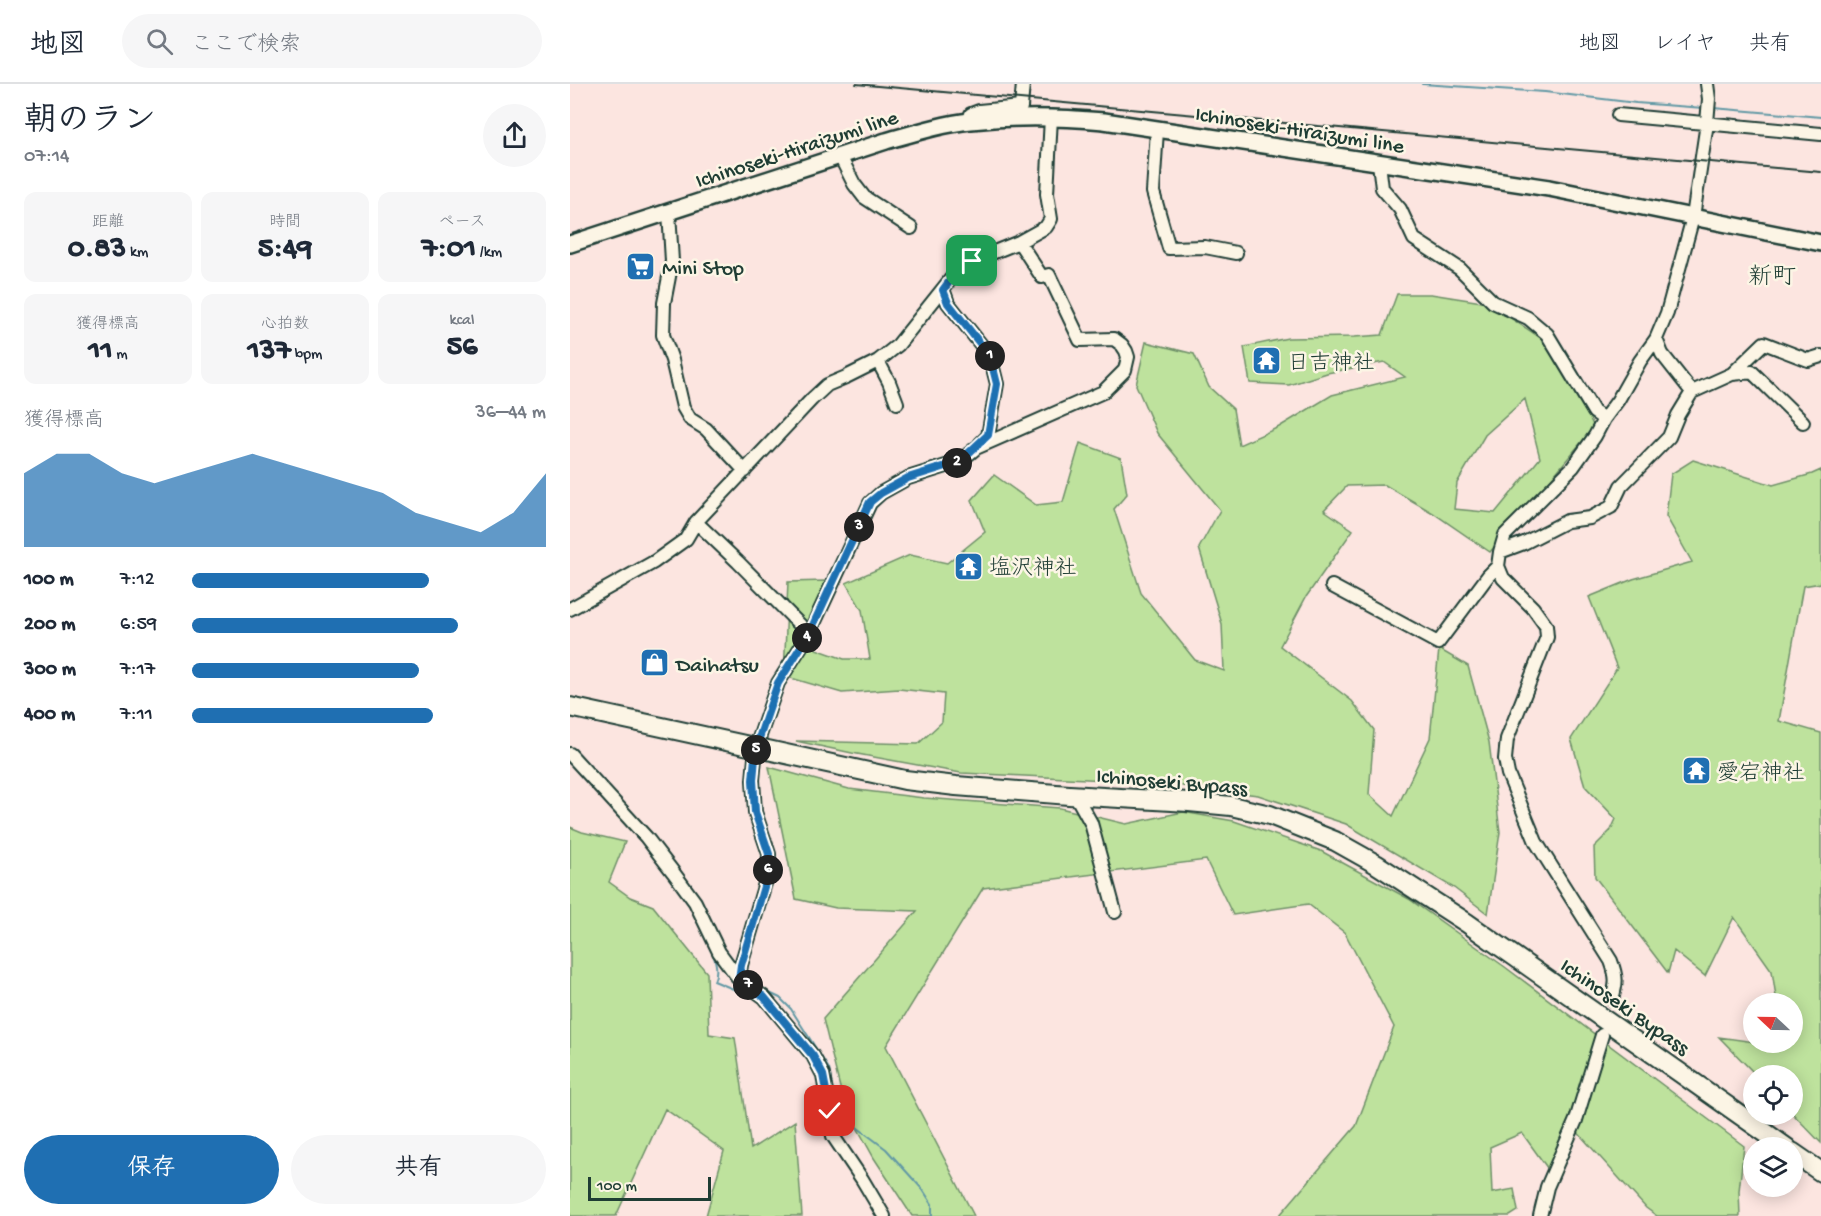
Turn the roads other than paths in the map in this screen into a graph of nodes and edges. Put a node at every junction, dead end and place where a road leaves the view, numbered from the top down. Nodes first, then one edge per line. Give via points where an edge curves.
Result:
1 (1023, 84) edge
2 (1707, 84) edge
3 (1618, 116) dead end
4 (1051, 117) junction
5 (1707, 118) junction
6 (969, 121) junction
7 (1157, 130) junction
8 (1821, 134) edge
9 (840, 156) junction
10 (1379, 163) junction
11 (669, 212) junction
12 (1693, 217) junction
13 (911, 228) dead end
14 (1019, 242) junction
15 (1821, 243) edge
16 (570, 244) edge
17 (1236, 253) dead end
18 (943, 290) junction
19 (1656, 339) junction
20 (1821, 356) edge
21 (878, 361) junction
22 (1732, 374) junction
23 (1692, 392) junction
24 (897, 403) dead end
25 (1604, 419) junction
26 (1803, 422) dead end
27 (976, 448) junction
28 (745, 471) junction
29 (696, 522) junction
30 (1500, 552) junction
31 (1498, 566) junction
32 (1332, 586) dead end
33 (570, 609) edge
34 (809, 634) junction
35 (570, 707) edge
36 (756, 747) junction
37 (570, 754) edge
38 (1076, 796) junction
39 (1115, 912) dead end
40 (739, 979) junction
41 (1612, 999) dead end
42 (1602, 1035) dead end
43 (1771, 1137) edge
44 (1803, 1160) edge
45 (1821, 1172) edge
46 (884, 1216) edge
47 (1540, 1216) edge

1 - 6 street via 1021,106 979,111 971,114
2 - 5 street
3 - 5 street
4 - 6 main road, Ichinoseki-Hiraizumi line
4 - 7 main road, Ichinoseki-Hiraizumi line
4 - 14 street via 1047,194 1051,219 1046,227
5 - 8 street
5 - 12 street
6 - 9 main road, Ichinoseki-Hiraizumi line
7 - 10 main road, Ichinoseki-Hiraizumi line
7 - 17 street via 1153,192 1169,248 1204,247
9 - 11 main road, Ichinoseki-Hiraizumi line
9 - 13 street via 864,197
10 - 12 main road, Ichinoseki-Hiraizumi line via 1549,188
10 - 25 street via 1382,188 1400,209 1414,239 1460,269 1493,302 1528,318 1547,334 1594,412
11 - 16 main road, Ichinoseki-Hiraizumi line
11 - 28 street via 672,261 663,335 683,407 690,419 706,429
12 - 15 main road, Ichinoseki-Hiraizumi line
12 - 19 street
14 - 18 street via 972,261 958,270
14 - 27 street via 1042,276 1049,274 1080,340 1113,339 1122,345 1128,357 1125,370 1103,392
18 - 21 street via 897,345
18 - 27 street via 948,303 990,356 997,384 988,435
19 - 23 street via 1662,354
19 - 25 street
20 - 22 street via 1808,360 1764,343
21 - 24 street
21 - 28 street via 827,385
22 - 23 street
22 - 26 street via 1752,372
23 - 30 street via 1669,437 1621,486 1611,507 1590,519 1567,521
25 - 30 street via 1572,467 1505,535
27 - 34 street via 959,462 908,478 870,502
28 - 29 street
29 - 33 street via 686,539 654,562
29 - 34 street
30 - 31 street
31 - 32 street via 1438,643
31 - 41 street via 1503,578 1546,626 1547,637 1507,739 1508,774 1536,842 1611,961 1616,976
34 - 36 street via 778,683
35 - 36 highway, Ichinoseki Bypass
36 - 38 highway, Ichinoseki Bypass via 905,780
36 - 40 street via 755,812 769,854 768,873
37 - 40 street via 674,872 695,902 719,952
38 - 39 street via 1091,823
38 - 43 highway, Ichinoseki Bypass via 1231,806 1270,815 1335,841 1467,923
40 - 46 street via 761,995 818,1065 833,1136
42 - 47 street
44 - 45 highway

